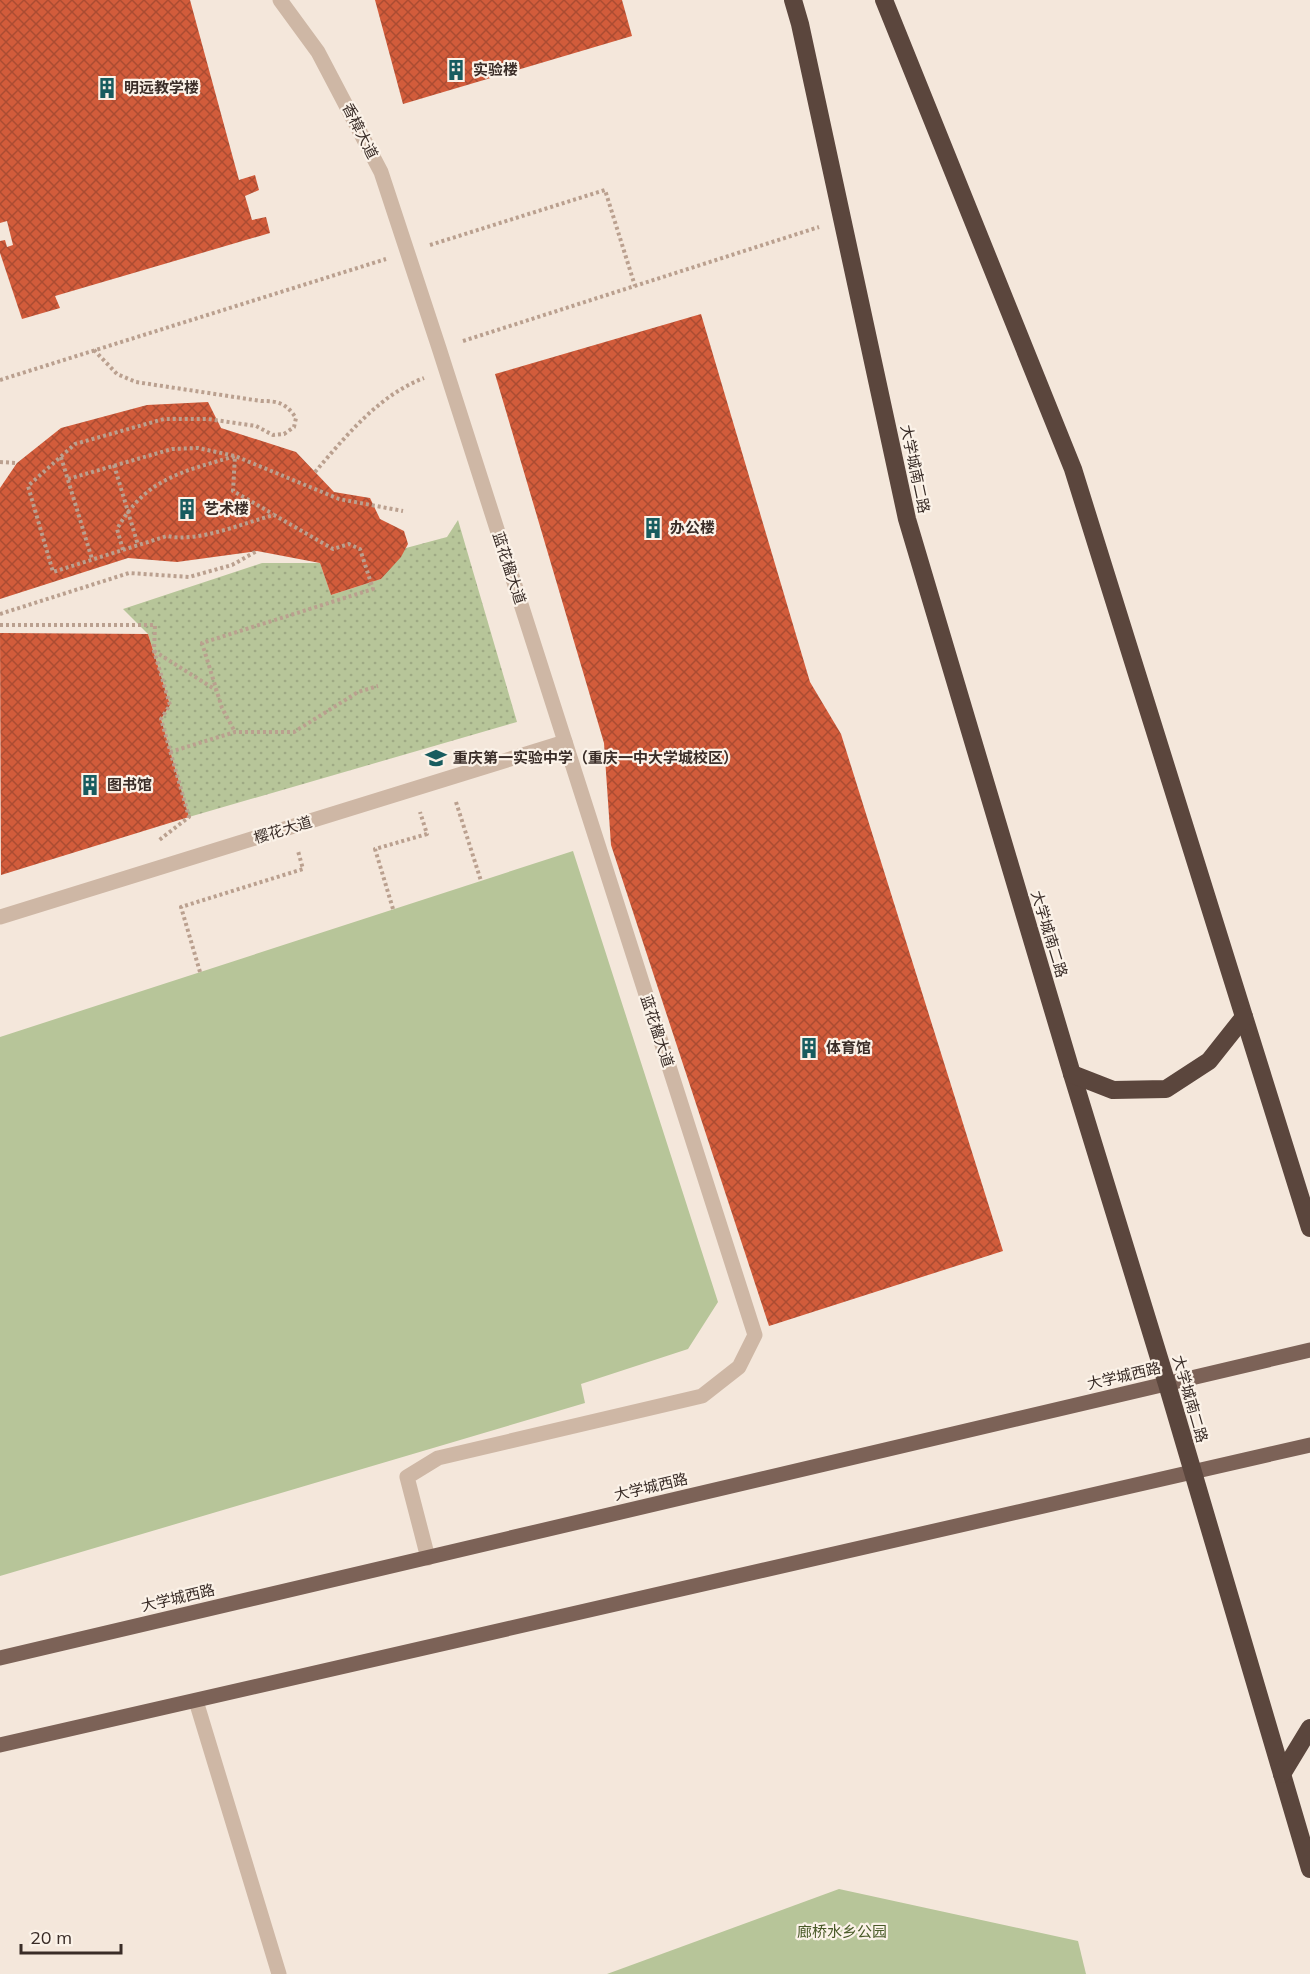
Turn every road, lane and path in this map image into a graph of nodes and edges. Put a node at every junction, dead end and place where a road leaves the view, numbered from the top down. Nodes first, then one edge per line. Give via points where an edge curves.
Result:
1 (280, 0) edge
2 (793, 0) edge
3 (884, 0) edge
4 (842, 220) junction
5 (408, 252) junction
6 (416, 275) joint
7 (635, 286) junction
8 (440, 348) junction
9 (94, 350) junction
10 (446, 370) junction
11 (0, 380) edge
12 (235, 456) junction
13 (61, 457) junction
14 (0, 462) edge
15 (17, 463) dead end
16 (114, 465) junction
17 (315, 472) dead end
18 (68, 479) junction
19 (128, 511) junction
20 (404, 511) dead end
21 (274, 515) junction
22 (138, 545) junction
23 (123, 550) junction
24 (257, 551) dead end
25 (92, 560) junction
26 (0, 614) edge
27 (0, 625) edge
28 (154, 651) junction
29 (378, 686) dead end
30 (217, 690) junction
31 (235, 732) junction
32 (565, 742) junction
33 (170, 752) junction
34 (448, 778) junction
35 (427, 834) dead end
36 (303, 869) dead end
37 (142, 873) junction
38 (481, 881) dead end
39 (393, 909) dead end
40 (0, 917) edge
41 (200, 972) dead end
42 (1244, 1017) junction
43 (1072, 1074) junction
44 (1310, 1228) edge
45 (1310, 1350) edge
46 (1167, 1384) junction
47 (1310, 1445) edge
48 (1193, 1473) junction
49 (428, 1558) junction
50 (0, 1658) edge
51 (196, 1701) junction
52 (1310, 1728) edge
53 (0, 1745) edge
54 (1282, 1774) junction
55 (1310, 1869) edge
56 (278, 1971) edge

1 - 5 street, 香樟大道 via 318,52 381,171
2 - 4 highway, 大学城南二路
3 - 42 highway via 1073,469
4 - 7 path
4 - 43 highway, 大学城南二路 via 907,519
5 - 6 street, 香樟大道
5 - 7 path via 604,190
5 - 9 path
6 - 8 street, 蓝花楹大道
7 - 8 path
8 - 10 street, 蓝花楹大道
9 - 11 path
9 - 13 path via 117,374 136,382 276,401 288,406 296,418 294,427 273,435 256,426 208,419 164,419 75,444
10 - 17 path via 407,384 356,425
10 - 32 street, 蓝花楹大道
12 - 16 path via 198,448 172,449
12 - 19 path via 176,474 155,485
12 - 20 path via 339,499
12 - 21 path via 232,491
13 - 18 path
13 - 25 path via 28,486 53,572
14 - 15 path
16 - 18 path
16 - 19 path
18 - 25 path
19 - 22 path
19 - 23 path via 117,530
21 - 22 path via 203,535 179,539 167,536
21 - 30 path via 333,549 349,544 360,549 373,589 202,643
22 - 23 path
23 - 25 path
24 - 26 path via 232,565 189,577 129,573
27 - 28 path via 155,625
28 - 30 path
28 - 33 path via 170,705 161,719
29 - 31 path via 358,692 294,732
30 - 31 path
31 - 33 path
32 - 34 street, 樱花大道
32 - 49 street, 蓝花楹大道 via 755,1335 739,1367 702,1396 438,1458 407,1477
33 - 37 path via 189,817 137,856
34 - 37 street, 樱花大道
34 - 38 path
35 - 39 path via 375,849
36 - 41 path via 181,907
37 - 40 street, 樱花大道
42 - 43 highway via 1209,1061 1166,1089 1113,1090
42 - 44 highway
43 - 46 highway, 大学城南二路
45 - 46 main road, 大学城西路
46 - 48 highway, 大学城南二路
46 - 49 main road, 大学城西路
47 - 48 main road
48 - 51 main road
48 - 54 highway, 大学城南二路
49 - 50 main road, 大学城西路
51 - 53 main road
51 - 56 street
52 - 54 highway
54 - 55 highway, 大学城南二路

